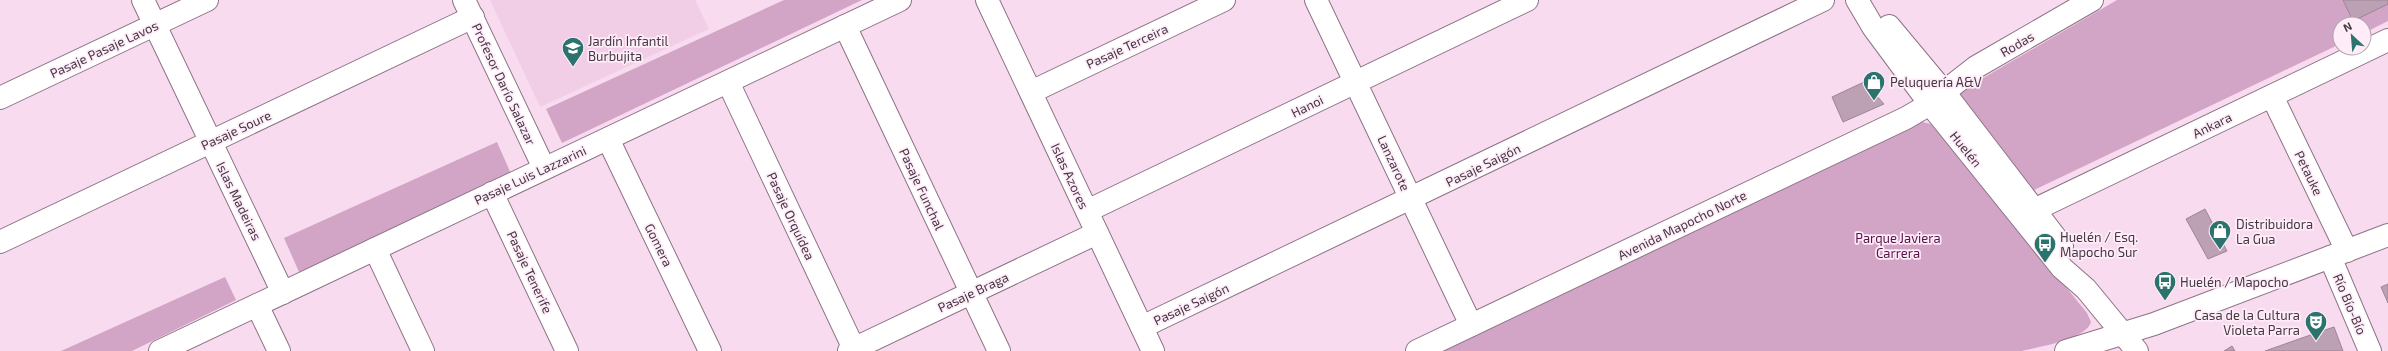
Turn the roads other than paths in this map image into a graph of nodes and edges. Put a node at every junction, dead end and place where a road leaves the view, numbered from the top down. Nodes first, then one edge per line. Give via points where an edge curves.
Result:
1 (143, 0) edge
2 (207, 0) edge
3 (900, 0) edge
4 (987, 0) edge
5 (1224, 0) edge
6 (1316, 0) edge
7 (1527, 0) edge
8 (1823, 0) edge
9 (1857, 0) edge
10 (1864, 0) edge
11 (2092, 0) edge
12 (468, 9) edge
13 (155, 25) junction
14 (845, 26) junction
15 (2388, 40) edge
16 (728, 82) junction
17 (1355, 82) junction
18 (1031, 92) junction
19 (2272, 96) junction
20 (0, 98) edge
21 (1937, 98) junction
22 (608, 138) junction
23 (210, 142) junction
24 (544, 168) junction
25 (492, 193) junction
26 (1411, 200) junction
27 (2036, 209) junction
28 (1087, 211) junction
29 (1097, 233) junction
30 (2388, 235) edge
31 (0, 242) edge
32 (375, 249) junction
33 (2339, 254) junction
34 (2086, 289) junction
35 (283, 293) junction
36 (972, 293) junction
37 (257, 305) junction
38 (1471, 326) junction
39 (1142, 327) junction
40 (2124, 334) junction
41 (853, 350) edge
42 (160, 351) edge
43 (279, 351) edge
44 (424, 351) edge
45 (567, 351) edge
46 (710, 351) edge
47 (999, 351) edge
48 (1153, 351) edge
49 (1417, 351) edge
50 (2066, 351) edge
51 (2138, 351) edge
52 (2370, 351) edge

1 - 13 street, Islas Madeiras
2 - 13 street, Pasaje Pasaje Lavos
3 - 14 street, Pasaje Luis Lazzarini
4 - 18 street, Islas Azores
5 - 18 street, Pasaje Terceira
6 - 17 street, Lanzarote
7 - 17 street, Hanoi
8 - 26 street, Pasaje Saigón
9 - 21 street, Huelén via 1873,27
10 - 21 street, Huelén via 1880,16
11 - 21 street, Rodas via 1976,67
12 - 23 street, Pasaje Soure
12 - 24 street, Profesor Darío Salazar
13 - 20 street, Pasaje Pasaje Lavos
13 - 23 street, Islas Madeiras
14 - 16 street, Pasaje Luis Lazzarini
14 - 36 street, Pasaje Funchal
15 - 19 street, Ankara
16 - 22 street, Pasaje Luis Lazzarini
16 - 41 street, Pasaje Orquídea
17 - 26 street, Lanzarote
17 - 28 street, Hanoi
18 - 28 street, Islas Azores
19 - 27 street, Ankara
19 - 33 street, Petauke
21 - 27 street, Huelén
21 - 34 street, Huelén via 2062,268
21 - 38 street, Avenida Mapocho Norte via 1906,118
22 - 24 street, Pasaje Luis Lazzarini
22 - 46 street, Gomera
23 - 31 street, Pasaje Soure
23 - 35 street, Islas Madeiras
24 - 25 street, Pasaje Luis Lazzarini
25 - 32 street, Pasaje Luis Lazzarini
25 - 45 street, Pasaje Tenerife
26 - 38 street, Lanzarote
26 - 39 street, Pasaje Saigón
27 - 34 street, Huelén via 2072,260
28 - 29 street, Islas Azores
29 - 36 street, Pasaje Braga
29 - 39 street, Islas Azores
30 - 33 street
32 - 35 street, Pasaje Luis Lazzarini
32 - 44 street
33 - 40 street
33 - 52 street, Río Bío-Bío
34 - 40 street, Huelén
35 - 37 street, Pasaje Luis Lazzarini
36 - 41 street, Pasaje Braga
36 - 47 street, Pasaje Funchal
37 - 42 street, Pasaje Luis Lazzarini
37 - 43 street
38 - 49 street, Avenida Mapocho Norte
39 - 48 street, Islas Azores
40 - 50 street
40 - 51 street, Huelén

